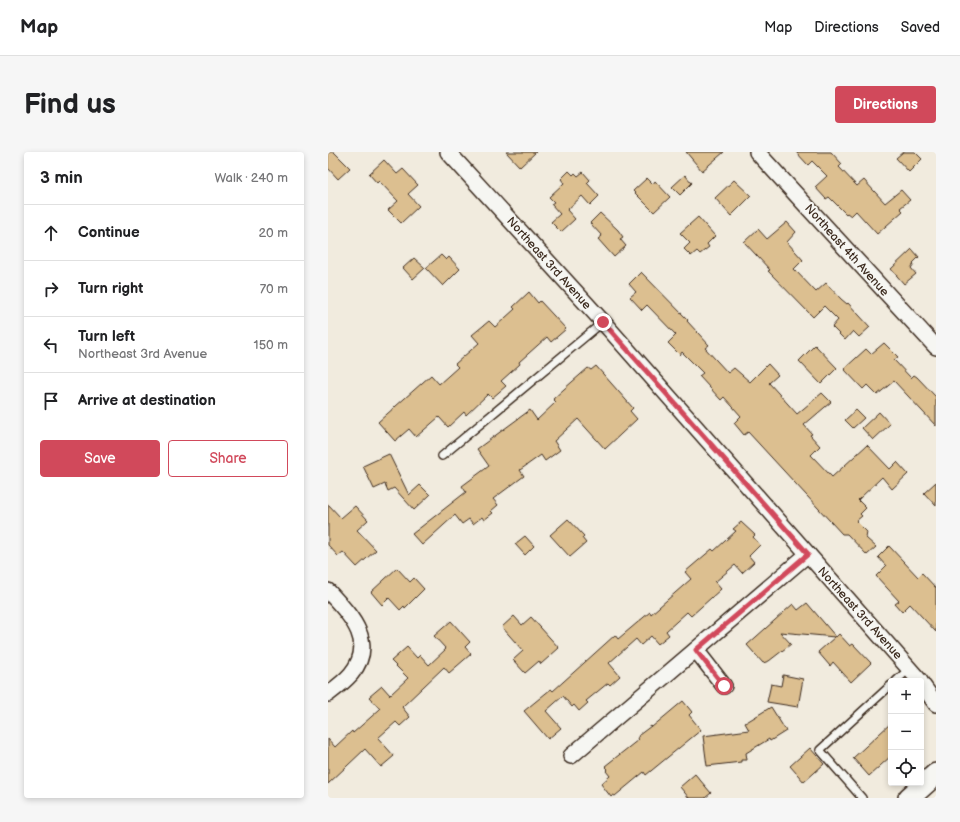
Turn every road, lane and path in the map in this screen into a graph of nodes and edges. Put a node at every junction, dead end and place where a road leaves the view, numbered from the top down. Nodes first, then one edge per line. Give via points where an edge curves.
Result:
1 (448, 152) edge
2 (757, 152) edge
3 (603, 322) junction
4 (936, 347) edge
5 (442, 456) dead end
6 (808, 554) junction
7 (328, 591) edge
8 (696, 650) junction
9 (910, 668) junction
10 (899, 678) edge
11 (917, 678) edge
12 (724, 686) dead end
13 (888, 688) edge
14 (924, 688) edge
15 (328, 694) edge
16 (936, 704) edge
17 (571, 756) dead end
18 (936, 774) edge
19 (862, 798) edge
20 (909, 798) edge

1 - 3 street, Northeast 3rd Avenue
2 - 4 street, Northeast 4th Avenue
3 - 5 lane
3 - 6 street, Northeast 3rd Avenue
6 - 8 street
6 - 9 street, Northeast 3rd Avenue
7 - 15 street via 355,622 362,648 361,657 351,674
8 - 12 street
8 - 17 street
9 - 10 lane
9 - 11 street, Northeast 3rd Avenue
13 - 19 lane via 820,750
14 - 16 street, Northeast 3rd Avenue
18 - 20 street

